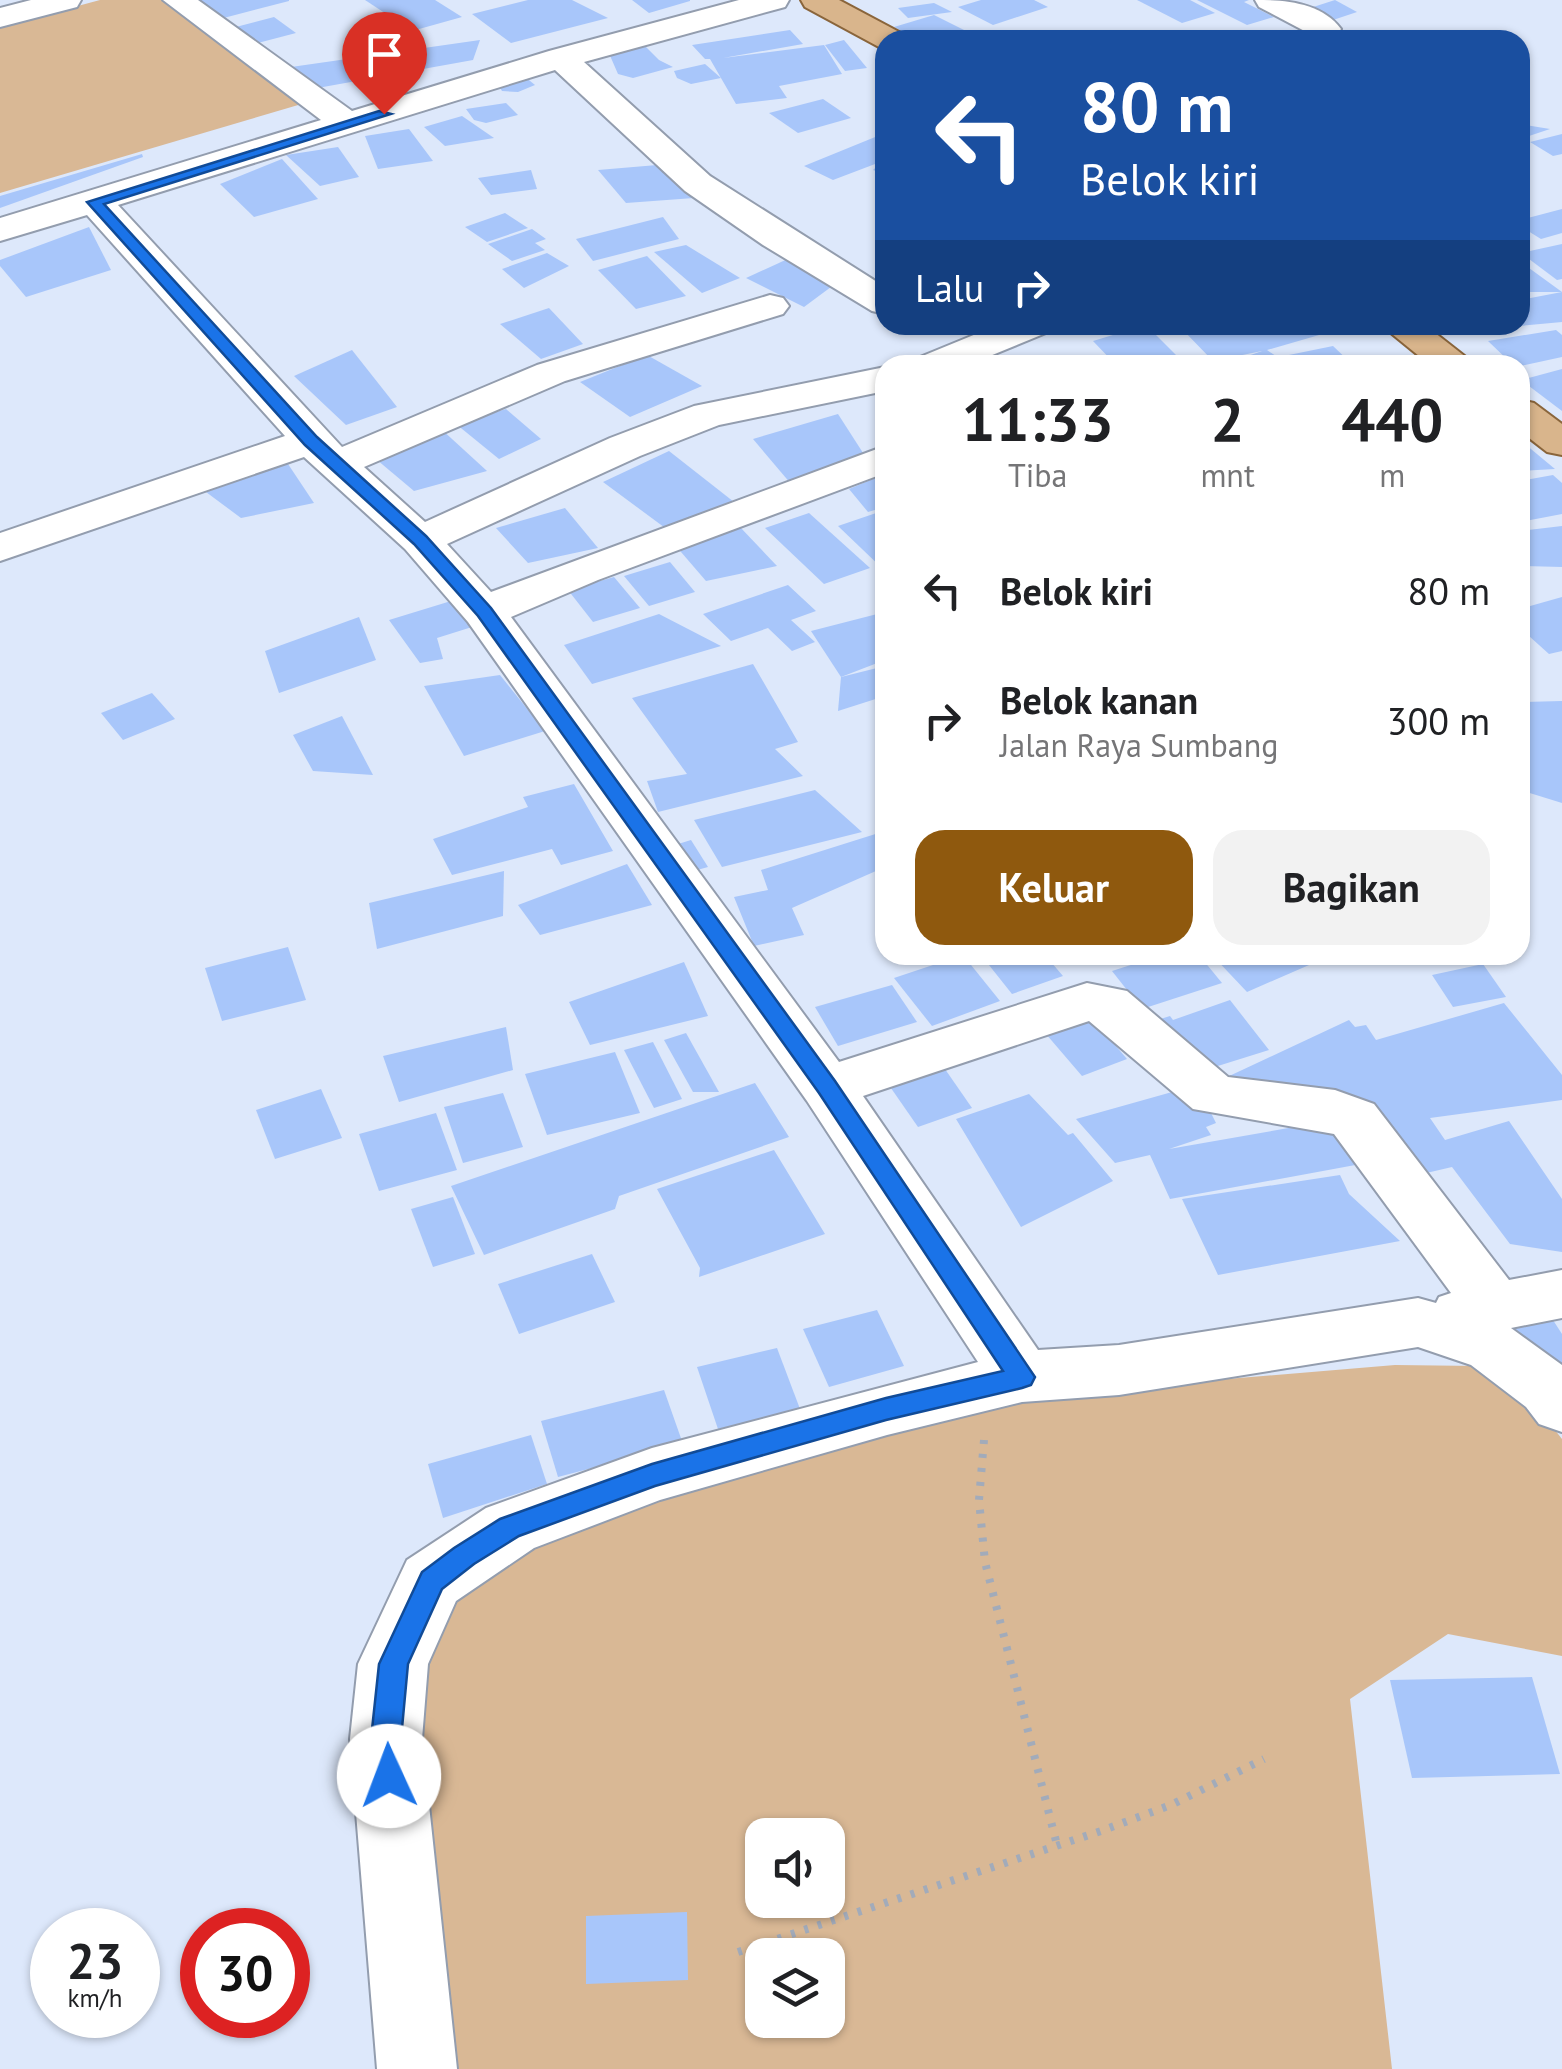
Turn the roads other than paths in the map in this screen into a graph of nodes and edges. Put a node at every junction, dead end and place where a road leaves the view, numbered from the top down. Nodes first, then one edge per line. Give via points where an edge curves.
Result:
1 (178, 0) edge
2 (774, 0) edge
3 (816, 0) edge
4 (1270, 0) edge
5 (46, 2) edge
6 (632, 10) dead end
7 (0, 18) edge
8 (1325, 29) dead end
9 (662, 30) junction
10 (875, 32) edge
11 (560, 58) junction
12 (349, 125) junction
13 (94, 202) junction
14 (0, 230) edge
15 (875, 297) edge
16 (770, 306) dead end
17 (1008, 335) edge
18 (1414, 335) edge
19 (958, 355) edge
20 (1442, 355) edge
21 (875, 381) edge
22 (324, 452) junction
23 (875, 462) edge
24 (420, 540) junction
25 (0, 548) edge
26 (484, 612) junction
27 (827, 1087) junction
28 (1562, 1294) edge
29 (1495, 1307) junction
30 (1418, 1322) junction
31 (1009, 1381) junction
32 (1562, 1406) edge
33 (417, 2069) edge

1 - 12 street
2 - 9 street
3 - 10 main road
4 - 8 street
5 - 7 street
6 - 9 street
9 - 11 street
11 - 12 street
11 - 15 street via 670,162 752,224
12 - 13 street
13 - 14 street
13 - 22 street
16 - 22 street
17 - 19 street
18 - 20 main road
21 - 24 street via 708,415
22 - 24 street
22 - 25 street
23 - 26 street via 722,523 557,577
24 - 26 street
26 - 27 street
27 - 29 street via 1087,1002 1108,1004 1213,1095 1335,1111 1354,1120
27 - 31 street
28 - 29 street
29 - 30 street
30 - 31 street
30 - 32 street via 1493,1347
31 - 33 street via 652,1475 510,1528 432,1581 394,1664 386,1739

